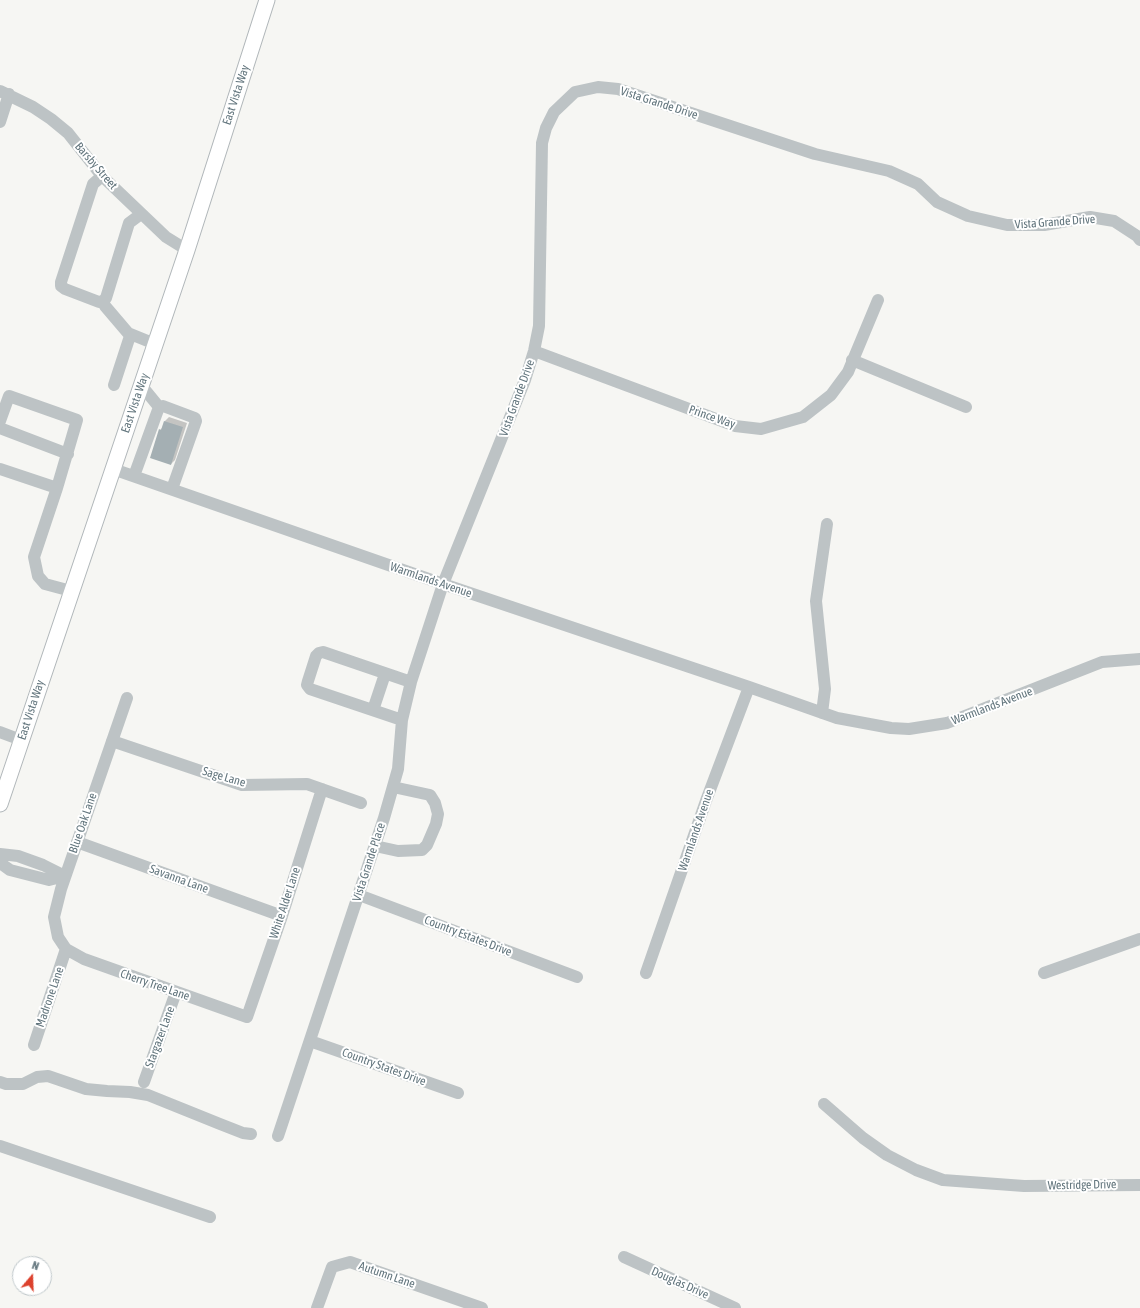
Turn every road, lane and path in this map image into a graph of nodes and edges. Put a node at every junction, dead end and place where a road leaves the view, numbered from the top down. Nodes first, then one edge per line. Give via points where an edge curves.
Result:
1 (267, 0) edge
2 (4, 93) edge
3 (0, 122) edge
4 (102, 176) junction
5 (141, 214) junction
6 (1139, 235) edge
7 (187, 250) junction
8 (878, 300) dead end
9 (103, 301) junction
10 (132, 336) junction
11 (155, 344) junction
12 (534, 351) junction
13 (852, 360) junction
14 (114, 385) dead end
15 (141, 385) junction
16 (159, 407) junction
17 (966, 407) dead end
18 (0, 421) edge
19 (0, 428) edge
20 (68, 454) junction
21 (0, 469) edge
22 (113, 469) junction
23 (134, 476) junction
24 (58, 488) junction
25 (172, 489) junction
26 (827, 524) dead end
27 (443, 584) junction
28 (71, 591) junction
29 (1140, 659) edge
30 (386, 674) junction
31 (411, 682) junction
32 (749, 687) junction
33 (127, 698) dead end
34 (374, 710) junction
35 (822, 713) junction
36 (402, 720) junction
37 (0, 732) edge
38 (21, 740) junction
39 (112, 740) junction
40 (3, 785) edge
41 (392, 787) junction
42 (322, 789) junction
43 (361, 803) dead end
44 (0, 804) edge
45 (76, 842) junction
46 (375, 846) junction
47 (0, 854) edge
48 (0, 863) edge
49 (65, 876) junction
50 (359, 895) junction
51 (282, 916) junction
52 (1140, 939) edge
53 (66, 949) junction
54 (646, 973) dead end
55 (1044, 973) dead end
56 (576, 977) dead end
57 (176, 992) junction
58 (246, 1016) joint
59 (310, 1041) junction
60 (34, 1045) dead end
61 (0, 1082) edge
62 (144, 1082) dead end
63 (458, 1093) dead end
64 (824, 1104) dead end
65 (251, 1134) dead end
66 (278, 1136) dead end
67 (0, 1146) edge
68 (1140, 1184) edge
69 (210, 1217) dead end
70 (624, 1258) dead end
71 (317, 1308) edge
72 (482, 1308) edge
73 (735, 1308) edge

1 - 7 main road, East Vista Way
2 - 3 street
2 - 4 street, Barsby Street via 40,112 68,133
4 - 5 street, Barsby Street
4 - 9 street via 93,184 61,286 92,300
5 - 7 street, Barsby Street via 166,237
5 - 9 street via 129,222
6 - 12 street, Vista Grande Drive via 1114,221 1090,217 1044,224 1007,225 968,216 937,202 918,184 889,171 815,154 618,89 598,87 576,92 554,112 542,143 539,326
7 - 11 main road, East Vista Way
8 - 13 street, Prince Way
9 - 10 street via 104,306
10 - 11 street
10 - 14 street via 128,339
11 - 15 main road, East Vista Way
12 - 13 street, Prince Way via 734,426 761,429 804,417 831,395 848,372
12 - 27 street, Vista Grande Drive via 526,380
13 - 17 street
15 - 16 street
15 - 22 main road, East Vista Way
16 - 23 street
16 - 25 street via 163,406 195,418 196,421
18 - 20 street via 8,396 76,420
19 - 20 street
20 - 24 street
21 - 24 street
22 - 23 street, Warmlands Avenue
22 - 28 main road, East Vista Way
23 - 25 street, Warmlands Avenue
24 - 28 street via 34,557 38,576 45,584
25 - 27 street, Warmlands Avenue
26 - 35 street via 816,601 825,689
27 - 31 street, Vista Grande Place
27 - 32 street, Warmlands Avenue
28 - 38 main road, East Vista Way
29 - 35 street, Warmlands Avenue via 1102,662 947,724 909,729 891,728
30 - 31 street
30 - 34 street
30 - 34 street via 323,652 316,656 307,685 310,689
31 - 36 street, Vista Grande Place
32 - 35 street, Warmlands Avenue
32 - 54 street, Warmlands Avenue
33 - 39 street, Blue Oak Lane
34 - 36 street
36 - 41 street, Vista Grande Place via 398,769
37 - 38 street
38 - 40 main road, East Vista Way
39 - 42 street, Sage Lane via 242,785 307,784
39 - 45 street, Blue Oak Lane
40 - 44 main road, East Vista Way
41 - 46 street, Vista Grande Place
41 - 46 street via 430,795 438,814 436,824 427,845 422,850 398,851
42 - 43 street, Sage Lane
42 - 51 street, White Alder Lane
45 - 49 street, Blue Oak Lane
45 - 51 street, Savanna Lane
46 - 50 street, Vista Grande Place
47 - 49 street via 43,865
48 - 49 street via 10,870 48,880
49 - 53 street, Blue Oak Lane via 54,917 58,937
50 - 56 street, Country Estates Drive
50 - 59 street, Vista Grande Place
51 - 58 street, White Alder Lane
52 - 55 street
53 - 57 street, Cherry Tree Lane via 84,959
53 - 60 street, Madrone Lane
57 - 58 street, Cherry Tree Lane
57 - 62 street, Stargazer Lane
59 - 63 street, Country States Drive
59 - 66 street, Vista Grande Place
61 - 65 street via 23,1084 48,1076 86,1089 130,1092 148,1096
64 - 68 street, Westridge Drive via 887,1155 931,1177 1024,1186
67 - 69 street
70 - 73 street, Douglas Drive
71 - 72 street, Autumn Lane via 332,1267 350,1262

